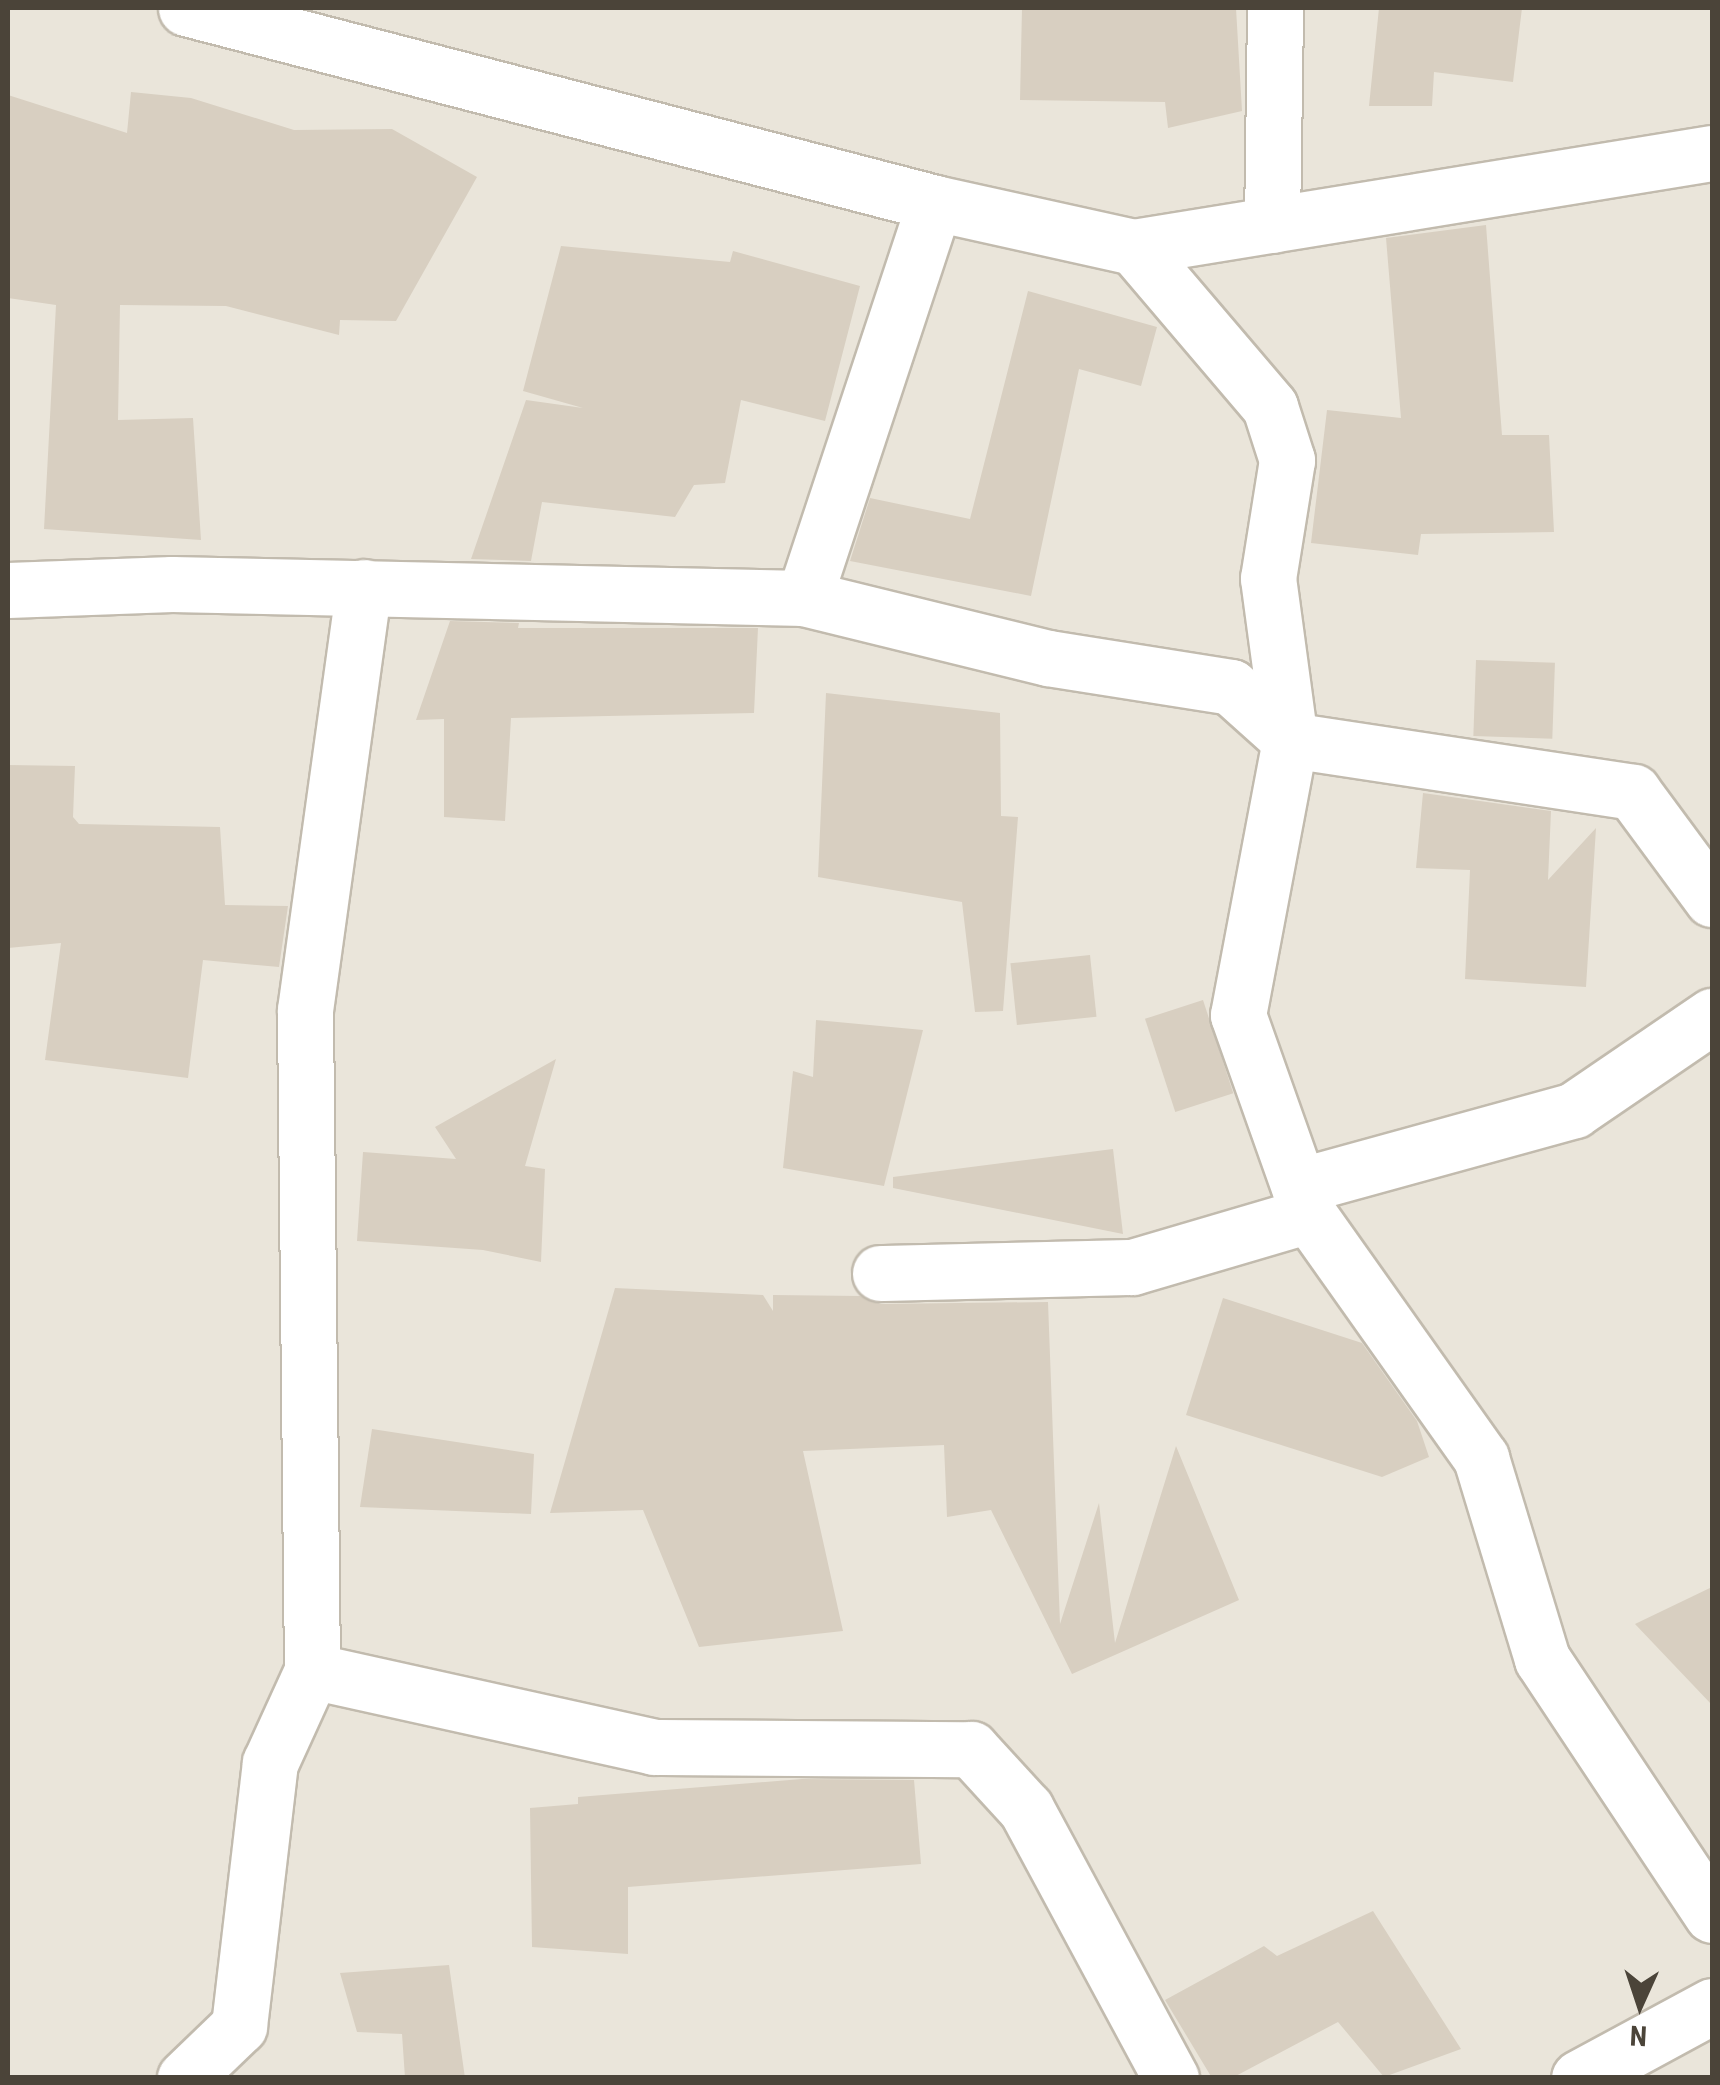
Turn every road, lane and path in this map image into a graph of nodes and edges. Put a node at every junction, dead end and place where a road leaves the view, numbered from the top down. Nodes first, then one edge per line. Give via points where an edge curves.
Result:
1 (186, 8) edge
2 (1275, 8) edge
3 (1712, 153) edge
4 (935, 204) junction
5 (1272, 225) junction
6 (1134, 248) junction
7 (364, 587) junction
8 (8, 590) edge
9 (804, 598) junction
10 (1290, 740) junction
11 (1712, 899) edge
12 (1712, 1016) edge
13 (1304, 1200) junction
14 (880, 1273) dead end
15 (312, 1671) junction
16 (1712, 1915) edge
17 (1712, 2006) edge
18 (185, 2078) edge
19 (1170, 2078) edge
20 (1579, 2078) edge

1 - 4 street
2 - 5 street
3 - 5 street
4 - 6 street
4 - 9 street
5 - 6 street
6 - 10 street via 1270,407 1287,460 1268,578
7 - 8 street
7 - 9 street
7 - 15 street via 306,1010
9 - 10 street via 1048,658 1231,687
10 - 11 street via 1633,792
10 - 13 street via 1238,1015
12 - 13 street via 1574,1110
13 - 14 street via 1132,1267
13 - 16 street via 1481,1458 1542,1659
15 - 18 street via 270,1763 239,2026
15 - 19 street via 654,1747 972,1749 1026,1808
17 - 20 street

